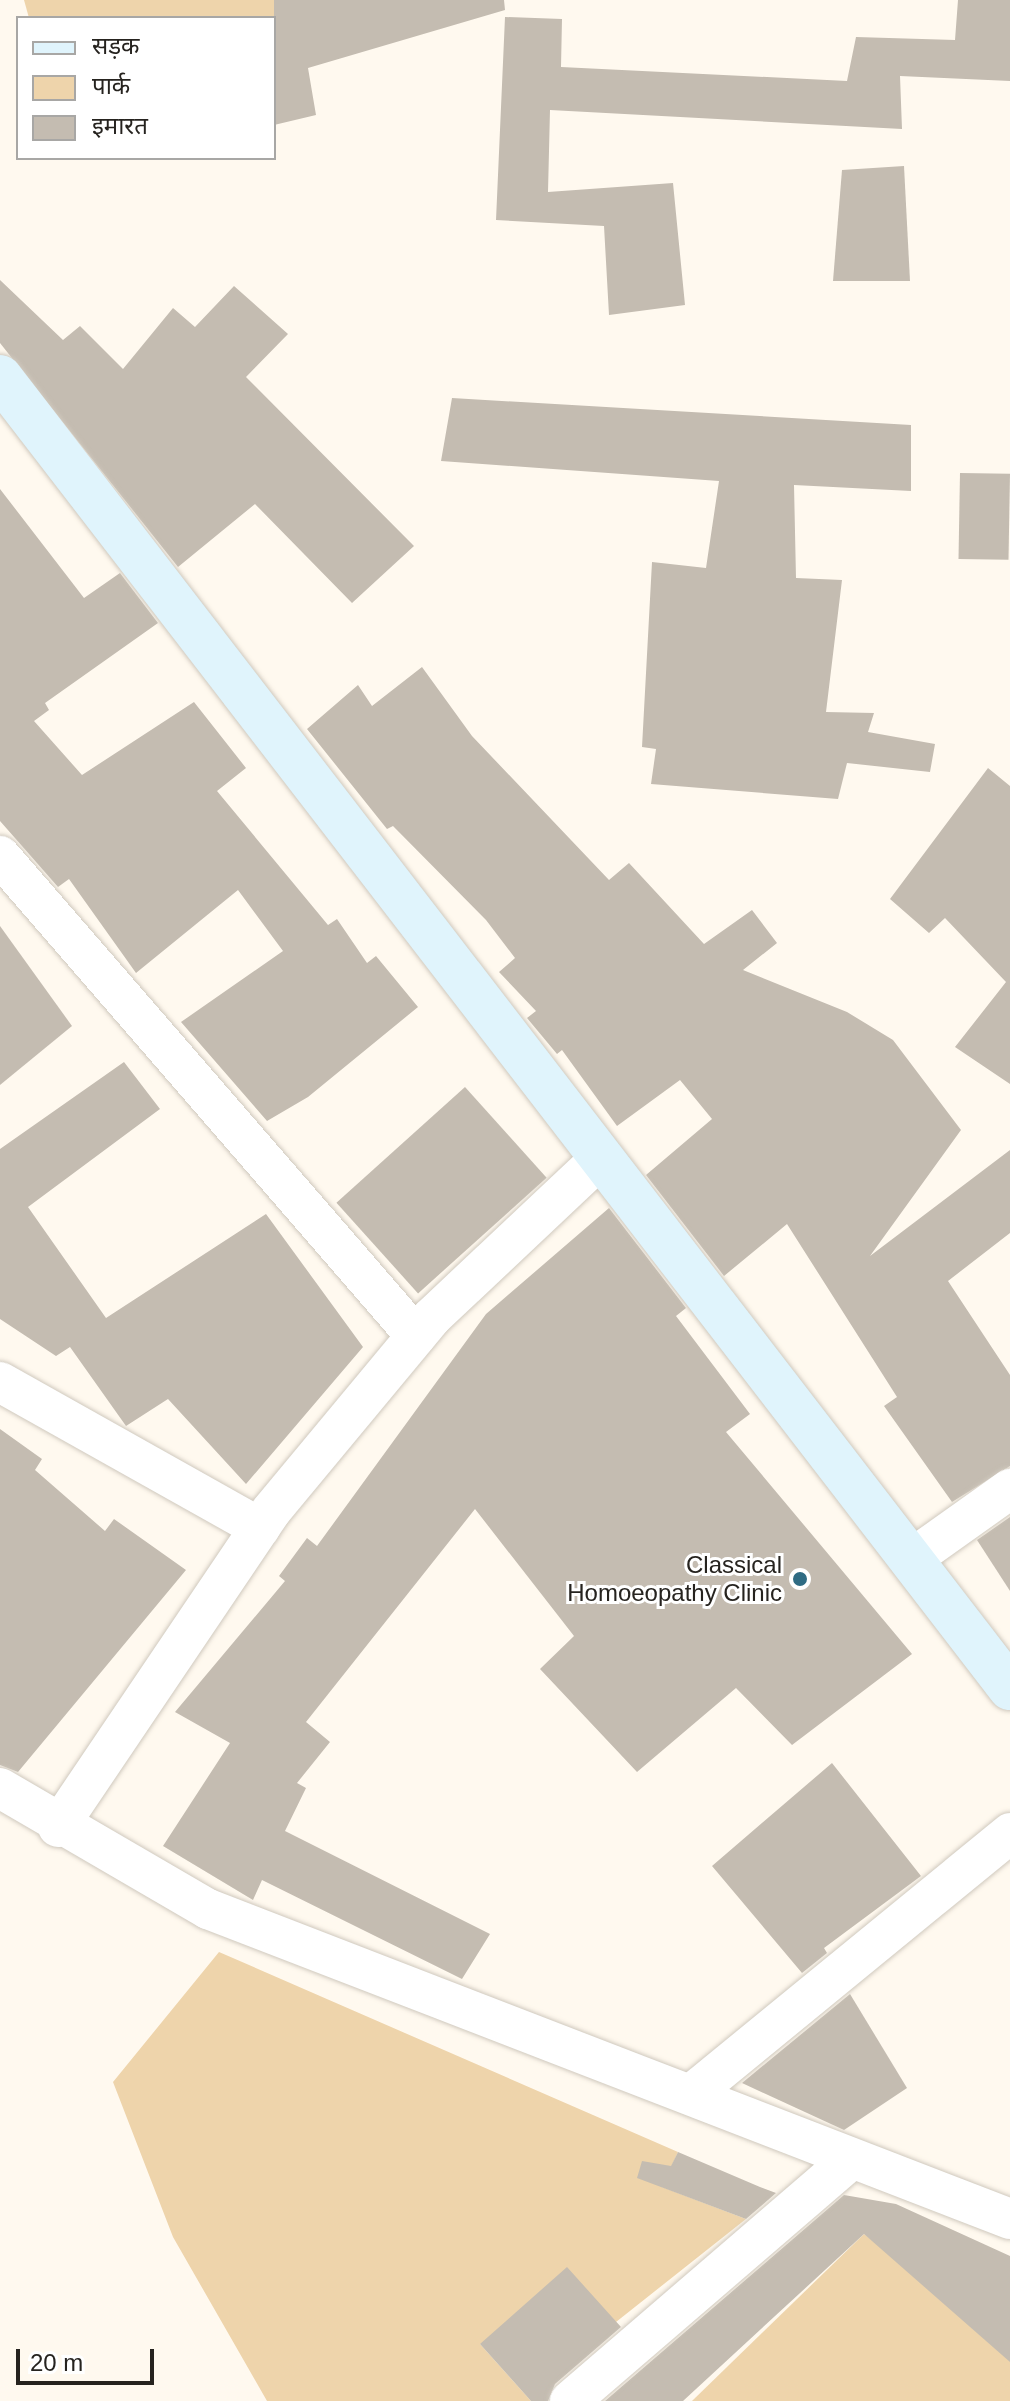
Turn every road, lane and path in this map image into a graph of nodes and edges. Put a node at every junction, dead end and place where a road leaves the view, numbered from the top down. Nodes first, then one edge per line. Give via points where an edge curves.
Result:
1 (0, 377) edge
2 (0, 856) edge
3 (601, 1158) junction
4 (416, 1336) junction
5 (0, 1382) edge
6 (1010, 1489) edge
7 (260, 1528) junction
8 (910, 1560) junction
9 (1010, 1688) edge
10 (0, 1788) edge
11 (58, 1827) junction
12 (1010, 1833) edge
13 (694, 2092) junction
14 (851, 2159) junction
15 (1010, 2219) edge
16 (570, 2401) edge

1 - 3 street
2 - 4 street
3 - 4 street
3 - 8 street
4 - 7 street
5 - 7 street
6 - 8 street
7 - 11 street
8 - 9 street
10 - 11 street
11 - 13 street via 208,1909
12 - 13 street
13 - 14 street
14 - 15 street
14 - 16 street

